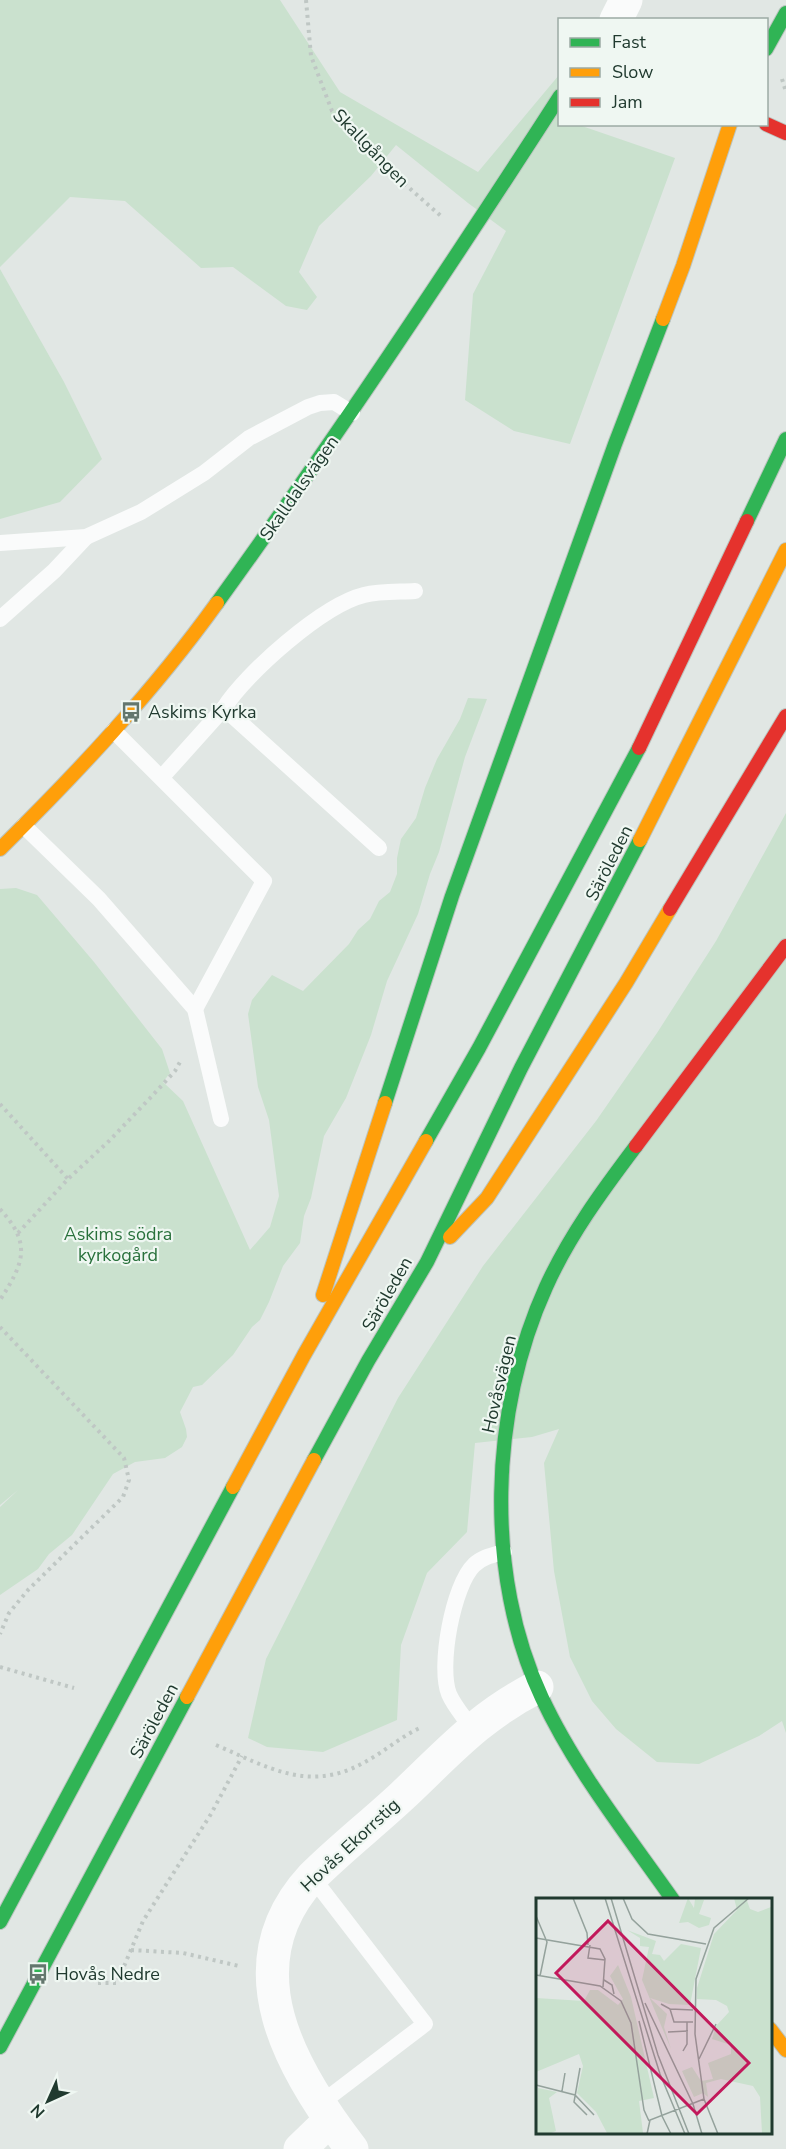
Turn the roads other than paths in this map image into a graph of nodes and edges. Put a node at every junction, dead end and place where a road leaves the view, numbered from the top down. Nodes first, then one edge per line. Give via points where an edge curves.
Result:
1 (626, 0) edge
2 (786, 13) edge
3 (617, 18) edge
4 (768, 45) edge
5 (558, 99) edge
6 (768, 125) edge
7 (729, 126) edge
8 (786, 133) edge
9 (352, 413) junction
10 (786, 439) edge
11 (86, 537) junction
12 (0, 543) edge
13 (786, 550) edge
14 (415, 591) dead end
15 (0, 619) edge
16 (224, 708) junction
17 (786, 716) edge
18 (114, 731) junction
19 (162, 777) junction
20 (24, 825) junction
21 (379, 848) dead end
22 (0, 849) edge
23 (786, 946) edge
24 (195, 1009) junction
25 (221, 1119) dead end
26 (427, 1262) junction
27 (304, 1355) junction
28 (504, 1552) junction
29 (537, 1687) junction
30 (463, 1736) junction
31 (312, 1877) junction
32 (672, 1898) edge
33 (0, 1922) edge
34 (771, 2030) edge
35 (0, 2047) edge
36 (786, 2050) edge
37 (325, 2112) junction
38 (300, 2149) edge
39 (352, 2149) edge

1 - 3 street
2 - 4 main road
5 - 9 main road, Skalldalsvägen
6 - 8 main road
7 - 27 main road via 683,266 452,896
9 - 11 lane via 334,402 308,406 249,438 204,473 141,512
9 - 18 main road, Skalldalsvägen via 196,633
10 - 27 main road, Säröleden via 638,750 479,1048
11 - 12 lane
11 - 15 lane
13 - 26 main road, Säröleden via 604,913 521,1068
14 - 16 lane via 363,595 324,615 254,671
16 - 19 lane
16 - 21 lane
17 - 26 main road via 626,983 487,1198
18 - 19 lane
18 - 20 main road, Skalldalsvägen
19 - 24 lane via 264,881
20 - 22 main road, Skalldalsvägen
20 - 24 lane via 99,898
23 - 28 main road, Hovåsvägen via 594,1202 544,1292 509,1408 502,1471
24 - 25 lane
26 - 35 main road, Säröleden via 284,1515
27 - 33 main road, Säröleden
28 - 29 main road, Hovåsvägen via 512,1612
28 - 30 lane via 473,1566 457,1595 448,1637 446,1676
29 - 30 street, Hovås Ekorrstig via 491,1713
29 - 32 main road, Hovåsvägen via 575,1758
30 - 31 street, Hovås Ekorrstig
31 - 37 street, Hovås Ekorrstig via 286,1913 275,1942 272,1995 297,2068
31 - 37 lane via 425,2024
34 - 36 main road
37 - 38 street
37 - 39 street, Hovås Ekorrstig

